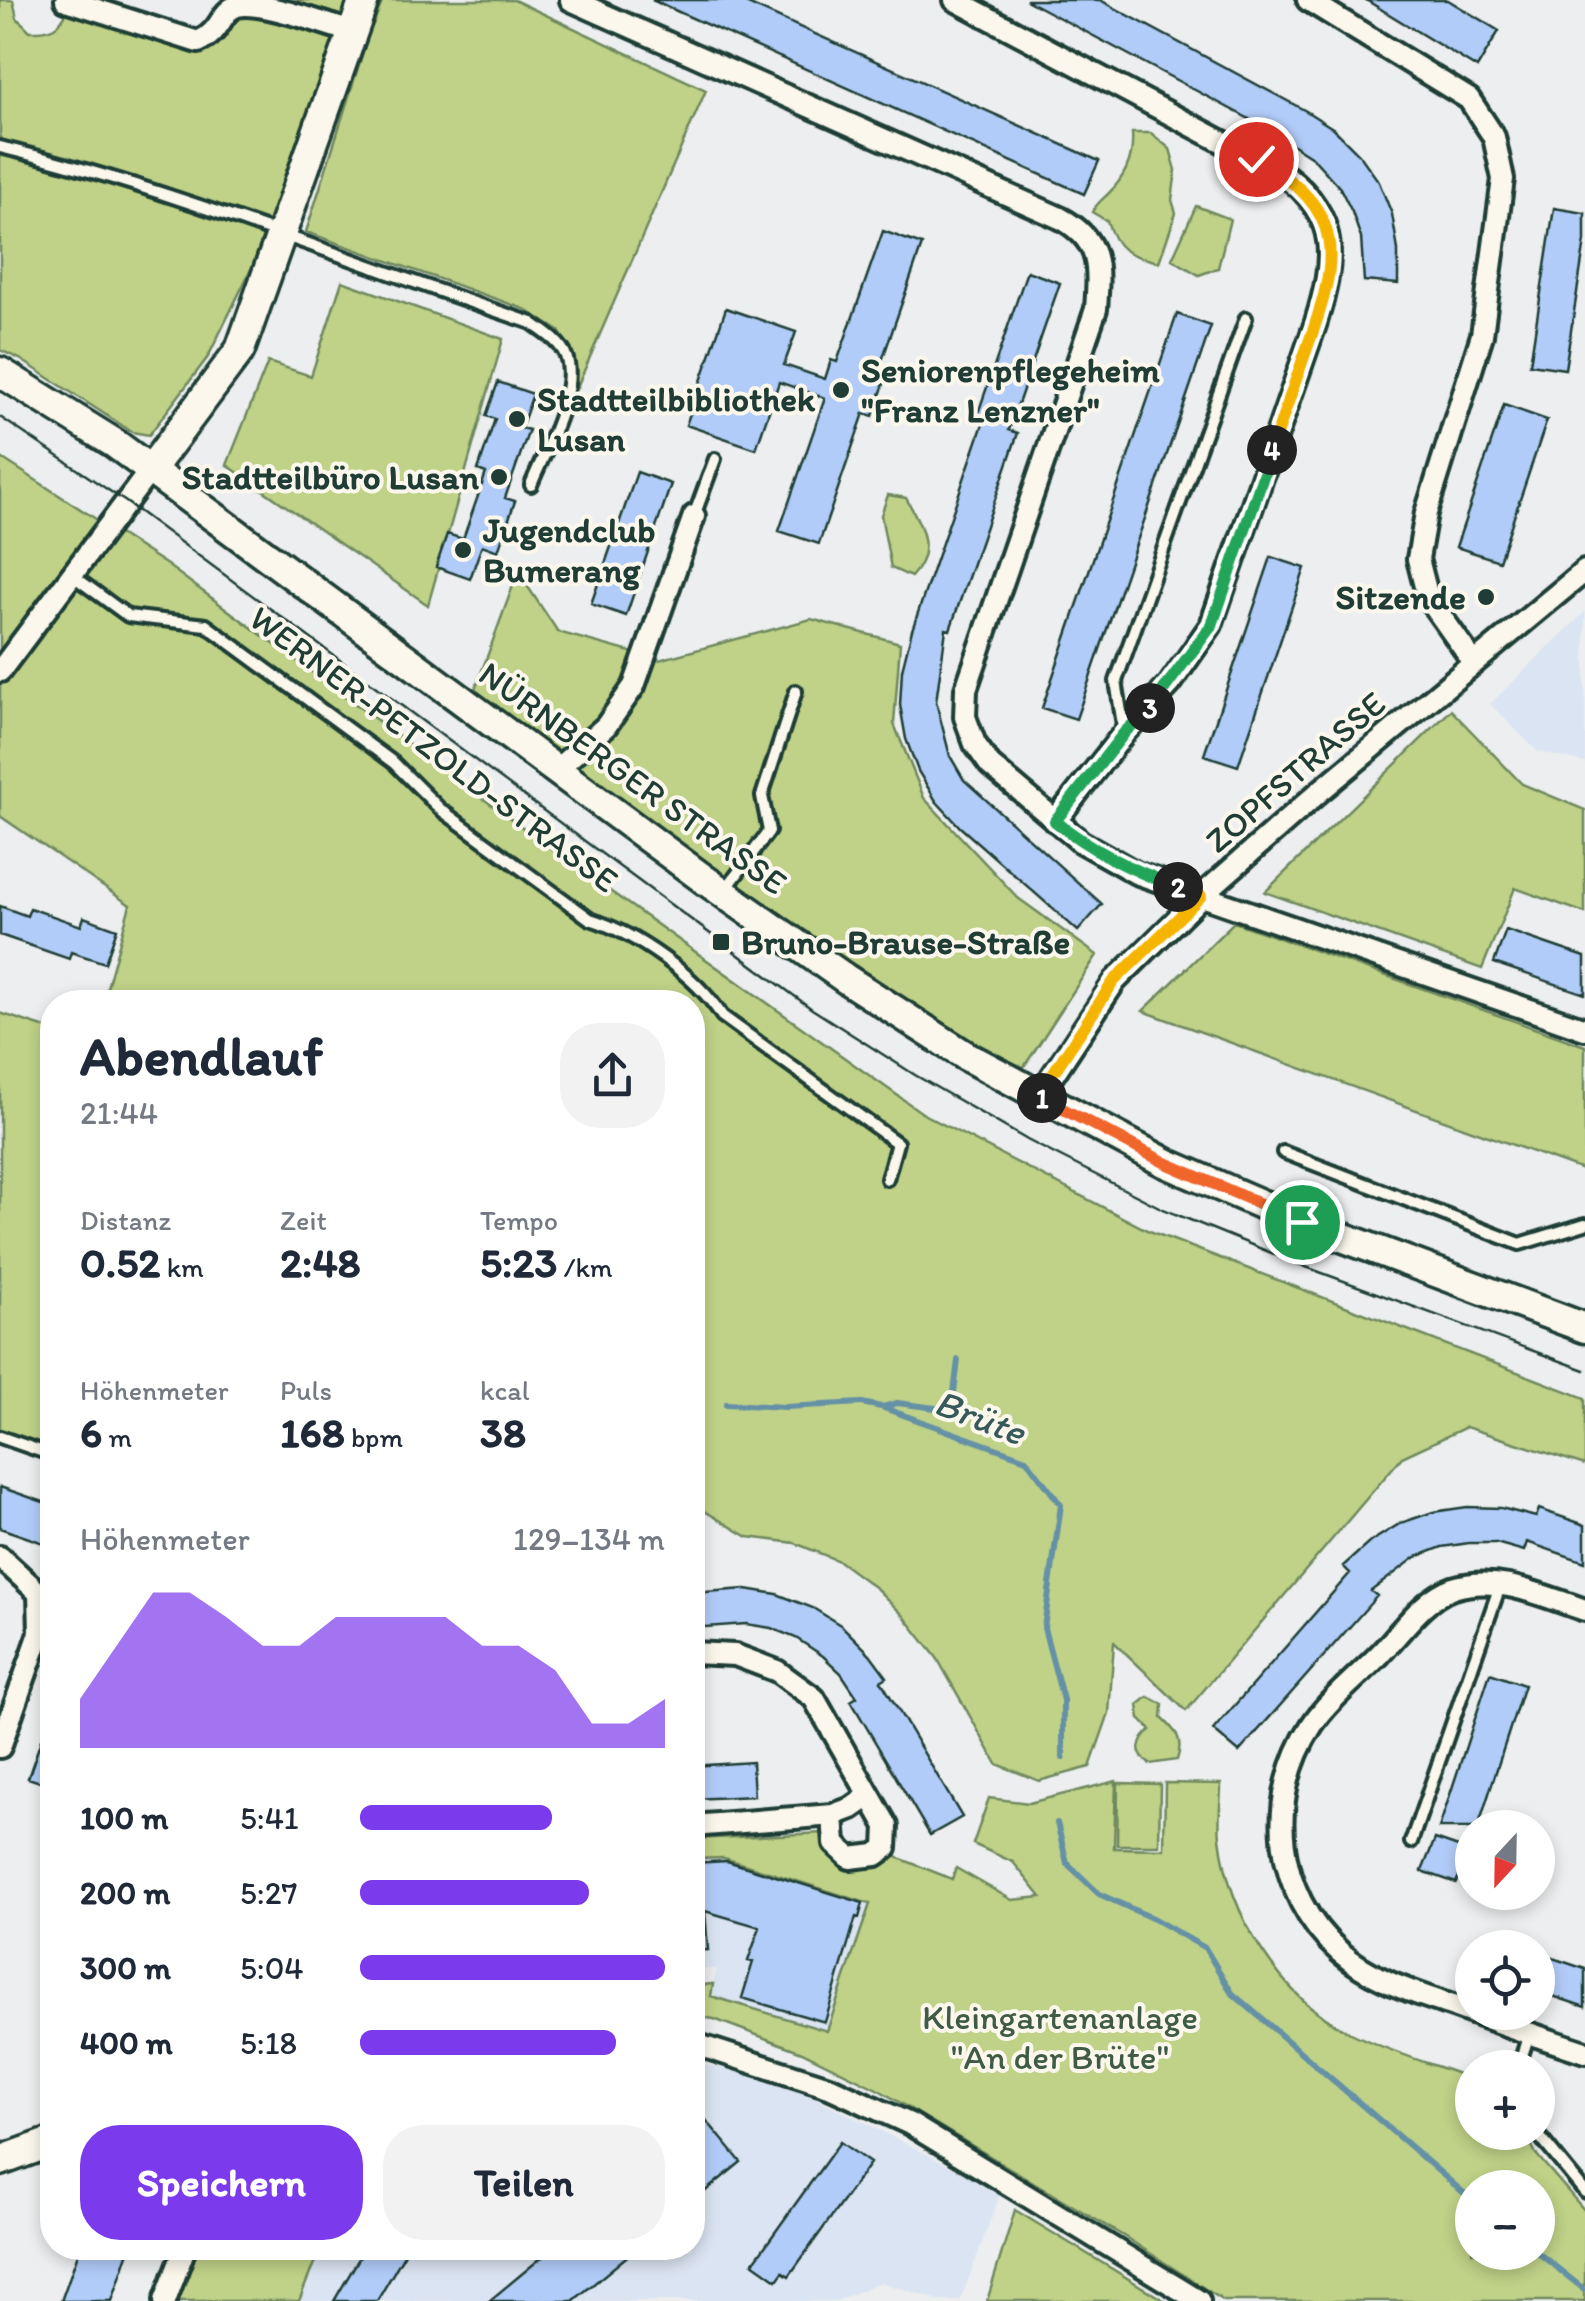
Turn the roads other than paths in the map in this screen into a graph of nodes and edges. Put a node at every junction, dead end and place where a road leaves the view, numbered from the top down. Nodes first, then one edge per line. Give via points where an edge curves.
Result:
1 (66, 0) edge
2 (364, 0) edge
3 (571, 0) edge
4 (954, 0) edge
5 (1308, 0) edge
6 (352, 32) junction
7 (0, 147) edge
8 (283, 236) junction
9 (1246, 318) dead end
10 (0, 372) edge
11 (715, 459) dead end
12 (150, 469) junction
13 (531, 485) dead end
14 (694, 516) joint
15 (1585, 571) edge
16 (71, 574) junction
17 (1474, 662) junction
18 (0, 671) edge
19 (796, 690) dead end
20 (1125, 732) junction
21 (557, 769) junction
22 (1055, 821) junction
23 (723, 893) junction
24 (1201, 896) junction
25 (704, 990) edge
26 (705, 991) edge
27 (1585, 1029) edge
28 (1038, 1096) junction
29 (1283, 1152) dead end
30 (887, 1179) dead end
31 (1585, 1224) edge
32 (1585, 1328) edge
33 (0, 1437) edge
34 (40, 1451) edge
35 (0, 1557) edge
36 (1501, 1582) junction
37 (1585, 1610) edge
38 (705, 1654) edge
39 (0, 1748) edge
40 (869, 1796) junction
41 (833, 1815) junction
42 (705, 1825) edge
43 (1411, 1842) dead end
44 (1528, 2034) junction
45 (705, 2047) edge
46 (1523, 2050) edge
47 (1585, 2052) edge
48 (40, 2147) edge
49 (1551, 2150) edge
50 (0, 2162) edge
51 (1585, 2192) edge
52 (180, 2260) edge
53 (165, 2301) edge
54 (1199, 2301) edge

1 - 6 street via 198,42 215,34 238,5
2 - 6 street
3 - 22 street via 1060,218 1090,245 1100,266 1096,308 966,689 965,717 990,765
4 - 20 street via 1285,174 1315,204 1330,243 1316,322 1212,625
5 - 17 street via 1469,99 1494,136 1503,179 1482,335 1426,513 1418,560 1428,598
6 - 8 street
7 - 8 lane
8 - 12 street via 240,350
8 - 13 lane via 532,323 557,342 566,356 566,399
9 - 20 lane via 1116,681
10 - 12 street, NÜRNBERGER STRASSE
11 - 14 lane
12 - 16 street
12 - 21 street, NÜRNBERGER STRASSE
14 - 21 street via 634,686 606,726
15 - 17 street, ZOPFSTRASSE
16 - 18 street
16 - 25 lane, WERNER-PETZOLD-STRASSE via 128,616 206,625 394,763 440,809 590,920 618,928
17 - 24 street, ZOPFSTRASSE
19 - 23 lane via 762,796 770,831
20 - 22 street
21 - 23 street, NÜRNBERGER STRASSE
22 - 24 street via 1136,872
23 - 28 street, NÜRNBERGER STRASSE via 890,1008
24 - 27 street
24 - 28 street, ZOPFSTRASSE via 1114,981
26 - 30 lane, WERNER-PETZOLD-STRASSE via 722,1016 896,1143
28 - 32 street, NÜRNBERGER STRASSE via 1166,1163 1302,1222
29 - 31 lane via 1520,1244
33 - 34 lane
35 - 39 street via 40,1593 40,1633
36 - 37 street
36 - 43 lane
36 - 44 street via 1452,1589 1426,1606 1313,1724 1281,1808 1296,1894 1340,1952 1391,1984
38 - 40 street via 735,1655 777,1671 814,1698
40 - 41 street
40 - 41 street via 887,1826 886,1848 876,1855 850,1858 835,1844
41 - 42 street
44 - 46 lane
44 - 47 street
45 - 54 street via 830,2087 910,2124
48 - 50 street
49 - 51 lane
52 - 53 street

